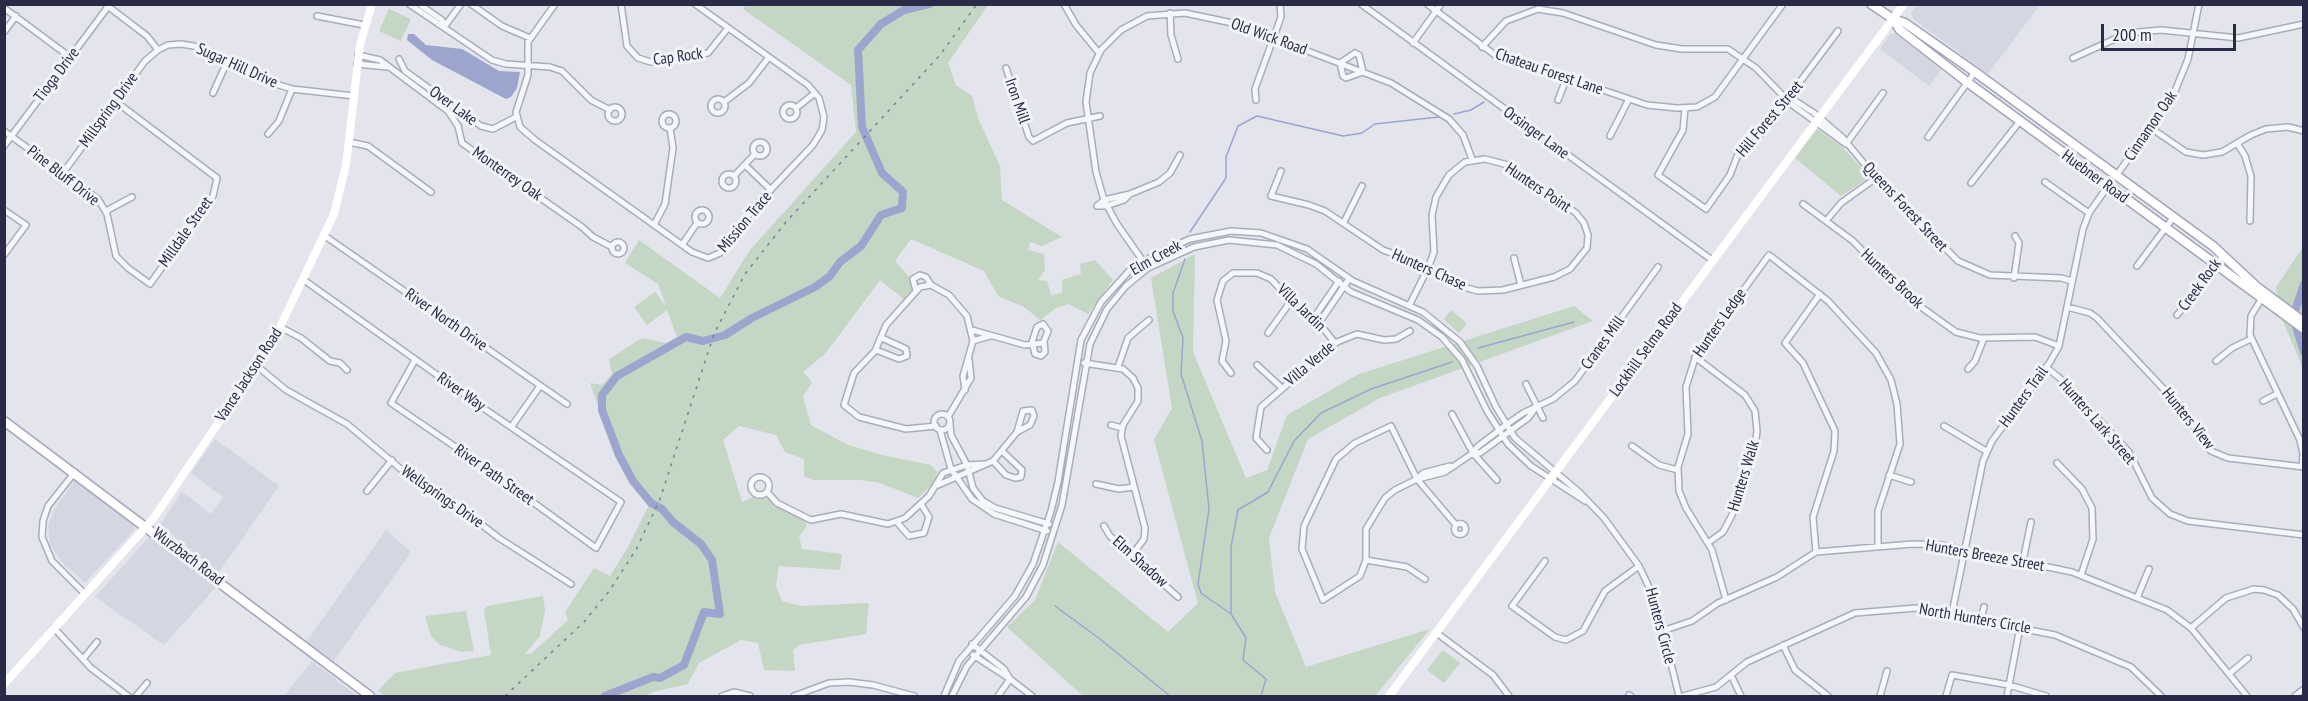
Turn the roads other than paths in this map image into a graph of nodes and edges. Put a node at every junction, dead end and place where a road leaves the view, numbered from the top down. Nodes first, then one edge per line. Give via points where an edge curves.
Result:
1 (372, 4) edge
2 (409, 4) edge
3 (419, 4) edge
4 (461, 4) edge
5 (471, 4) edge
6 (555, 4) edge
7 (621, 4) edge
8 (695, 4) edge
9 (1064, 4) edge
10 (1280, 4) edge
11 (1361, 4) edge
12 (1427, 4) edge
13 (1441, 4) edge
14 (1783, 4) edge
15 (1871, 4) edge
16 (1904, 4) edge
17 (2199, 4) edge
18 (108, 5) edge
19 (4, 8) edge
20 (1435, 12) junction
21 (1170, 13) junction
22 (16, 16) junction
23 (317, 16) dead end
24 (1893, 19) junction
25 (2304, 24) edge
26 (364, 25) junction
27 (445, 27) junction
28 (728, 28) junction
29 (1838, 31) dead end
30 (4, 32) edge
31 (2193, 34) junction
32 (530, 38) junction
33 (1274, 38) junction
34 (1413, 43) junction
35 (1482, 47) junction
36 (158, 50) junction
37 (1099, 53) junction
38 (70, 57) junction
39 (769, 57) junction
40 (376, 58) junction
41 (1178, 58) dead end
42 (1743, 58) junction
43 (2073, 58) dead end
44 (358, 59) junction
45 (399, 59) dead end
46 (227, 62) junction
47 (1340, 63) junction
48 (529, 65) junction
49 (375, 66) junction
50 (387, 67) junction
51 (1006, 68) dead end
52 (1363, 72) junction
53 (1975, 72) junction
54 (1567, 77) junction
55 (1968, 82) junction
56 (292, 89) junction
57 (213, 93) dead end
58 (815, 93) junction
59 (1883, 93) dead end
60 (354, 96) junction
61 (1629, 99) junction
62 (1256, 100) dead end
63 (1558, 100) dead end
64 (1787, 100) junction
65 (116, 101) junction
66 (724, 102) dead end
67 (796, 108) dead end
68 (1685, 108) junction
69 (610, 110) dead end
70 (1100, 116) dead end
71 (516, 117) junction
72 (1088, 118) junction
73 (1816, 120) junction
74 (2020, 121) junction
75 (670, 128) dead end
76 (2151, 128) junction
77 (4, 131) edge
78 (2304, 131) edge
79 (268, 134) dead end
80 (12, 136) junction
81 (1610, 136) dead end
82 (1928, 137) dead end
83 (349, 142) junction
84 (2236, 143) junction
85 (1846, 144) junction
86 (4, 146) edge
87 (755, 154) dead end
88 (1180, 155) dead end
89 (1472, 159) junction
90 (745, 165) junction
91 (1281, 171) dead end
92 (63, 173) junction
93 (734, 176) dead end
94 (2116, 176) junction
95 (1876, 178) junction
96 (2045, 182) dead end
97 (1971, 183) dead end
98 (1362, 186) dead end
99 (2108, 186) junction
100 (771, 190) junction
101 (431, 192) dead end
102 (132, 197) dead end
103 (1105, 203) junction
104 (1803, 204) dead end
105 (4, 210) edge
106 (106, 211) junction
107 (2089, 213) junction
108 (2173, 218) junction
109 (1826, 221) junction
110 (2250, 221) dead end
111 (1344, 222) junction
112 (697, 223) dead end
113 (654, 225) junction
114 (2165, 230) junction
115 (1588, 235) joint
116 (325, 236) junction
117 (2015, 236) dead end
118 (682, 245) junction
119 (612, 248) dead end
120 (2223, 254) junction
121 (4, 255) edge
122 (1514, 258) dead end
123 (1712, 260) junction
124 (1144, 261) junction
125 (2137, 266) dead end
126 (2217, 266) junction
127 (1148, 267) junction
128 (1658, 267) dead end
129 (1428, 268) junction
130 (1346, 277) junction
131 (2014, 278) junction
132 (304, 280) junction
133 (2072, 281) junction
134 (150, 284) joint
135 (931, 285) junction
136 (1341, 285) junction
137 (1521, 285) junction
138 (916, 291) junction
139 (1820, 294) junction
140 (2262, 298) junction
141 (1292, 301) junction
142 (2277, 305) junction
143 (1409, 306) junction
144 (2067, 307) junction
145 (1406, 313) junction
146 (2177, 315) dead end
147 (1313, 319) junction
148 (1149, 320) dead end
149 (2304, 322) edge
150 (1319, 323) junction
151 (280, 327) junction
152 (2304, 329) edge
153 (972, 330) junction
154 (1410, 331) dead end
155 (1269, 333) dead end
156 (990, 336) junction
157 (882, 338) junction
158 (1983, 338) junction
159 (2251, 339) junction
160 (973, 341) junction
161 (1044, 343) junction
162 (1335, 343) junction
163 (901, 346) junction
164 (1032, 346) junction
165 (2059, 346) junction
166 (876, 350) junction
167 (1695, 357) junction
168 (896, 358) junction
169 (415, 360) junction
170 (2216, 361) dead end
171 (1077, 362) junction
172 (1085, 363) junction
173 (1257, 365) dead end
174 (257, 366) junction
175 (1118, 367) junction
176 (2046, 367) junction
177 (1968, 369) dead end
178 (347, 370) dead end
179 (1231, 373) dead end
180 (1526, 384) dead end
181 (540, 386) junction
182 (1281, 388) junction
183 (2277, 393) junction
184 (2263, 401) dead end
185 (567, 404) dead end
186 (1535, 409) junction
187 (1452, 414) dead end
188 (948, 417) junction
189 (1543, 418) dead end
190 (4, 421) edge
191 (950, 424) junction
192 (1111, 425) dead end
193 (1506, 425) junction
194 (512, 426) junction
195 (1944, 426) dead end
196 (938, 428) junction
197 (1122, 428) junction
198 (1017, 432) dead end
199 (1499, 432) junction
200 (1510, 432) junction
201 (1502, 438) junction
202 (1632, 446) dead end
203 (1267, 450) dead end
204 (1986, 451) junction
205 (1003, 452) junction
206 (1473, 453) junction
207 (392, 460) junction
208 (993, 461) junction
209 (1014, 462) junction
210 (2057, 463) dead end
211 (985, 464) junction
212 (967, 465) junction
213 (2303, 467) edge
214 (951, 469) junction
215 (1678, 470) junction
216 (75, 472) junction
217 (969, 473) junction
218 (1006, 475) junction
219 (1889, 475) junction
220 (1553, 476) junction
221 (955, 477) junction
222 (1417, 479) junction
223 (1497, 480) dead end
224 (1911, 482) dead end
225 (1096, 484) dead end
226 (938, 485) junction
227 (1133, 487) junction
228 (367, 491) dead end
229 (767, 492) dead end
230 (621, 502) joint
231 (921, 504) junction
232 (897, 522) junction
233 (2031, 522) dead end
234 (1047, 523) junction
235 (1456, 525) dead end
236 (148, 526) junction
237 (1056, 526) junction
238 (1104, 526) dead end
239 (1045, 530) junction
240 (1054, 533) junction
241 (2304, 535) edge
242 (1709, 542) junction
243 (1878, 547) junction
244 (1964, 550) junction
245 (1816, 552) junction
246 (1132, 555) junction
247 (1366, 560) junction
248 (1545, 561) dead end
249 (2023, 561) junction
250 (1638, 566) junction
251 (2149, 569) dead end
252 (2081, 575) junction
253 (1425, 579) dead end
254 (571, 584) dead end
255 (85, 594) junction
256 (1178, 597) dead end
257 (2137, 598) junction
258 (1726, 600) junction
259 (1984, 608) dead end
260 (1952, 613) junction
261 (1982, 619) junction
262 (2020, 627) junction
263 (54, 628) junction
264 (2191, 628) junction
265 (2304, 628) edge
266 (1662, 631) junction
267 (1438, 634) junction
268 (97, 642) dead end
269 (972, 644) junction
270 (1782, 645) junction
271 (967, 650) junction
272 (980, 650) junction
273 (975, 656) junction
274 (2248, 658) dead end
275 (83, 659) junction
276 (995, 662) junction
277 (991, 668) junction
278 (1887, 671) dead end
279 (2230, 673) junction
280 (1731, 675) junction
281 (1010, 679) junction
282 (147, 682) dead end
283 (4, 684) edge
284 (739, 684) dead end
285 (2009, 685) junction
286 (2304, 689) edge
287 (738, 693) junction
288 (901, 695) edge
289 (128, 696) edge
290 (136, 696) edge
291 (370, 696) edge
292 (722, 696) edge
293 (750, 696) edge
294 (794, 696) edge
295 (914, 696) edge
296 (944, 696) edge
297 (952, 696) edge
298 (998, 696) edge
299 (1032, 696) edge
300 (1390, 696) edge
301 (1509, 696) edge
302 (1681, 696) edge
303 (1741, 696) edge
304 (1828, 696) edge
305 (1880, 696) edge
306 (1946, 696) edge
307 (2007, 696) edge
308 (2046, 696) edge
309 (2161, 696) edge
310 (2247, 696) edge
311 (2295, 696) edge

1 - 26 main road, Vance Jackson Road
2 - 27 street
3 - 27 street via 442,20
4 - 27 street
5 - 32 street via 502,26
6 - 32 street
7 - 28 street, Cap Rock via 627,46 639,58 651,62 703,56 713,50
8 - 28 street
9 - 37 street
10 - 33 street via 1281,16
11 - 34 street, Orsinger Lane
12 - 20 street, Chateau Forest Lane
13 - 20 street
14 - 42 street
15 - 24 main road, Huebner Road
16 - 24 main road, Lockhill Selma Road
17 - 31 street, Cinnamon Oak
18 - 36 street
18 - 38 street, Tioga Drive
19 - 22 street
20 - 34 street
20 - 35 street, Chateau Forest Lane
21 - 33 street, Old Wick Road via 1201,15
21 - 37 street, Old Wick Road via 1146,16 1128,24
21 - 41 street
22 - 30 street
22 - 38 street
23 - 26 street
24 - 53 main road, Huebner Road via 1905,23
24 - 55 main road, Huebner Road via 1900,30
24 - 73 main road, Lockhill Selma Road
25 - 31 street via 2238,38
26 - 44 main road, Vance Jackson Road
27 - 48 street via 492,60
28 - 39 street
29 - 64 street, Hill Forest Street
31 - 43 street via 2161,30 2128,33
31 - 76 street, Cinnamon Oak via 2173,96
32 - 48 street
33 - 47 street, Old Wick Road
33 - 62 street via 1255,89
34 - 123 street, Orsinger Lane
35 - 42 street, Queens Forest Street via 1506,21 1538,9 1563,13 1656,45 1682,49 1722,47
35 - 54 street, Chateau Forest Lane via 1499,58
36 - 46 street, Sugar Hill Drive via 186,44
36 - 65 street, Millspring Drive via 145,61
37 - 72 street, Old Wick Road via 1088,82
38 - 80 street, Tioga Drive
39 - 58 street
39 - 66 street via 749,83
40 - 44 street, Monterrey Oak
40 - 49 street
40 - 50 street, Monterrey Oak
42 - 64 street, Queens Forest Street
42 - 68 street via 1715,97
44 - 49 street
44 - 60 main road, Vance Jackson Road
45 - 71 street, Over Lake via 405,71 481,126 493,129
46 - 56 street, Sugar Hill Drive
46 - 57 street
47 - 52 street, Old Wick Road
47 - 52 street, Old Wick Road via 1346,78
47 - 52 street, Old Wick Road via 1356,53
48 - 69 street via 562,71 591,100
48 - 71 street
49 - 50 street
50 - 119 street, Monterrey Oak via 451,113 462,143
51 - 72 street, Iron Mill via 1033,141 1067,123
52 - 89 street, Old Wick Road via 1391,83 1449,119 1462,135
53 - 55 street
53 - 94 main road, Huebner Road
54 - 61 street, Chateau Forest Lane
54 - 63 street
55 - 74 main road, Huebner Road
55 - 82 street
56 - 60 street, Sugar Hill Drive
56 - 79 street via 279,121
58 - 67 street
58 - 100 street, Mission Trace via 824,117 818,138
59 - 85 street
60 - 83 main road, Vance Jackson Road
61 - 68 street, Chateau Forest Lane
61 - 81 street
64 - 68 street, Hill Forest Street via 1761,134 1738,154 1730,175 1706,209 1658,175 1683,130
64 - 73 street, Queens Forest Street
65 - 92 street, Millspring Drive
65 - 134 street, Milldale Street via 217,178 213,196
70 - 72 street
71 - 113 street, Mission Trace via 520,127 534,140
72 - 103 street, Old Wick Road
73 - 85 street, Queens Forest Street
73 - 123 main road, Lockhill Selma Road
74 - 97 street
74 - 99 main road, Huebner Road
75 - 113 street via 673,148 665,204
76 - 84 street via 2186,152 2198,155 2217,154
76 - 94 street, Cinnamon Oak
77 - 80 street, Pine Bluff Drive
78 - 84 street via 2289,127 2266,129
80 - 86 street, Tioga Drive
80 - 92 street, Pine Bluff Drive
83 - 101 street via 368,146
83 - 116 main road, Vance Jackson Road via 339,194
84 - 110 street via 2248,162 2251,176
85 - 95 street, Queens Forest Street
87 - 90 street
88 - 103 street via 1163,180
89 - 115 street, Hunters Point via 1515,169 1576,213
89 - 129 street via 1449,175 1436,197 1432,215 1435,247
90 - 93 street
90 - 100 street
91 - 111 street, Hunters Chase via 1271,196 1309,205
92 - 106 street, Pine Bluff Drive via 98,199
94 - 99 main road
94 - 108 main road, Huebner Road
95 - 109 street via 1852,194
95 - 131 street, Queens Forest Street via 1950,255 1979,272
96 - 107 street
98 - 111 street
99 - 107 street, Hunters Trail
99 - 114 main road, Huebner Road
100 - 118 street, Mission Trace via 715,257 702,257
102 - 106 street
103 - 124 street, Old Wick Road
104 - 109 street, Hunters Brook
105 - 121 street via 26,225
106 - 134 street, Pine Bluff Drive via 116,256
107 - 133 street, Hunters Trail
108 - 114 street
108 - 120 main road, Huebner Road
109 - 158 street, Hunters Brook via 1853,241 1904,294 1942,323 1963,334
111 - 129 street, Hunters Chase via 1383,250
112 - 118 street
113 - 118 street, Mission Trace
114 - 125 street
114 - 126 main road, Huebner Road
115 - 137 street, Hunters Chase via 1583,256 1570,269
116 - 132 main road, Vance Jackson Road
116 - 181 street, River North Drive
117 - 131 street via 2019,243
120 - 126 street, Creek Rock
120 - 142 main road, Huebner Road
122 - 137 street
123 - 220 main road, Lockhill Selma Road
124 - 127 street, Old Wick Road
124 - 130 street, Elm Creek via 1205,235 1261,232 1308,249
124 - 171 street, Elm Creek via 1121,278 1101,302 1081,340
126 - 140 main road, Huebner Road
126 - 146 street, Creek Rock
127 - 136 street, Elm Creek via 1207,243 1261,242 1306,258
127 - 172 street, Elm Creek via 1107,309
128 - 186 street, Cranes Mill via 1575,381
129 - 137 street, Hunters Chase via 1478,291
129 - 143 street
130 - 136 street
130 - 143 street, Elm Creek
131 - 133 street, Queens Forest Street
132 - 151 main road, Vance Jackson Road
132 - 169 street, River Way
133 - 144 street, Hunters Trail
135 - 138 street
135 - 138 street via 923,275 916,276
135 - 153 street via 961,306
136 - 145 street, Elm Creek
136 - 147 street
136 - 150 street
138 - 157 street via 886,325
139 - 167 street, Hunters Ledge via 1769,255
139 - 219 street via 1876,353 1891,380 1900,438
139 - 245 street via 1785,344 1803,363 1835,431 1834,451 1813,517
140 - 142 main road, Huebner Road
140 - 159 street via 2251,316
141 - 147 street, Villa Jardin
141 - 155 street
141 - 179 street, Villa Jardin via 1271,279 1257,273 1233,273 1222,281 1217,304 1226,341 1222,362
142 - 149 main road, Huebner Road
142 - 152 main road, Huebner Road
143 - 145 street
143 - 193 street, Elm Creek via 1436,320 1460,342 1477,366
144 - 165 street, Hunters Trail
144 - 213 street, Hunters View via 2097,318 2188,415 2211,451 2229,458
145 - 199 street, Elm Creek via 1442,338 1462,360
147 - 150 street, Villa Jardin
148 - 175 street via 1128,338
150 - 162 street, Villa Jardin
151 - 174 main road, Vance Jackson Road
151 - 178 street
153 - 156 street
153 - 160 street
154 - 162 street, Villa Verde via 1396,339 1357,334
156 - 160 street
156 - 164 street
157 - 163 street
157 - 166 street
158 - 165 street, Hunters Brook via 2035,337
158 - 177 street
159 - 170 street
159 - 183 street
160 - 188 street via 963,376 965,390
161 - 164 street
161 - 164 street via 1041,356 1035,354
161 - 164 street via 1048,331 1043,324 1037,327
162 - 182 street, Villa Verde
163 - 168 street
163 - 168 street via 907,356
165 - 176 street, Hunters Trail
166 - 168 street
166 - 196 street via 854,373 845,398 846,409 859,417 906,429
167 - 215 street, Hunters Ledge via 1686,387 1688,434
167 - 242 street, Hunters Walk via 1745,395 1753,406 1756,425 1755,447 1732,515 1723,532
169 - 194 street, River Way
169 - 230 street, River Path Street via 391,404 596,548
171 - 172 street
171 - 234 street, Elm Creek via 1058,482
172 - 175 street
172 - 237 street, Elm Creek
173 - 182 street
174 - 207 street, Wellsprings Drive via 286,390 347,424
174 - 236 main road, Vance Jackson Road
175 - 197 street via 1133,378 1138,395
176 - 204 street, Hunters Trail
176 - 241 street, Hunters Lark Street via 2129,452 2152,498 2170,514 2188,521
180 - 186 street
181 - 185 street, River North Drive
181 - 194 street
182 - 203 street, Villa Verde via 1259,411 1256,438
183 - 184 street
183 - 213 street via 2300,440
186 - 189 street
186 - 193 street, Cranes Mill
186 - 200 street, Cranes Mill
187 - 206 street
188 - 191 street
188 - 196 street via 939,415 935,420
190 - 216 main road, Wurzbach Road
191 - 196 street via 946,429
191 - 212 street via 951,435
192 - 197 street
193 - 199 street, Cranes Mill
193 - 200 street, Elm Creek
194 - 230 street, River Way
195 - 204 street
196 - 214 street
197 - 227 street
198 - 205 street
199 - 201 street, Elm Creek
199 - 206 street, Cranes Mill
200 - 201 street, Cranes Mill
200 - 220 street, Elm Creek
201 - 206 street, Cranes Mill via 1480,453
201 - 220 street, Elm Creek via 1524,460
202 - 215 street via 1659,465
204 - 244 street, Hunters Trail
205 - 208 street
205 - 209 street
206 - 222 street
206 - 223 street
207 - 228 street
207 - 254 street, Wellsprings Drive via 420,485 447,498 499,538
208 - 211 street
208 - 218 street
209 - 218 street
209 - 218 street via 1022,470 1021,477
210 - 252 street via 2082,489 2092,508 2093,539
211 - 212 street
211 - 217 street
212 - 214 street
212 - 217 street
214 - 221 street
214 - 226 street via 943,473
215 - 242 street, Hunters Ledge via 1683,503
216 - 236 main road, Wurzbach Road
216 - 255 street via 48,506 42,532 52,561
217 - 221 street
217 - 234 street via 973,488 983,501
219 - 224 street
219 - 243 street via 1878,511
220 - 250 street, Hunters Circle via 1589,503
220 - 267 main road, Lockhill Selma Road
221 - 226 street
221 - 239 street via 987,511
222 - 235 street
222 - 247 street via 1395,490 1377,508 1365,534
222 - 247 street via 1391,426 1355,443 1333,464 1304,526 1303,554 1323,600 1352,584
225 - 227 street via 1119,489
226 - 231 street
227 - 246 street via 1145,533
229 - 232 street via 777,502 811,520 841,514 877,523
231 - 232 street
231 - 232 street via 929,517 924,533 909,536
233 - 249 street
234 - 237 street
234 - 239 street, Elm Creek
236 - 255 main road, Vance Jackson Road
236 - 291 main road, Wurzbach Road
237 - 240 street, Elm Creek
238 - 246 street, Elm Shadow
239 - 240 street
239 - 269 street, Elm Creek via 1025,580
240 - 272 street, Elm Creek via 1026,597
242 - 258 street, Hunters Ledge
243 - 244 street, Hunters Breeze Street via 1927,544
243 - 245 street, Hunters Breeze Street
244 - 249 street, Hunters Breeze Street
244 - 260 street, Hunters Trail
245 - 258 street, Hunters Breeze Street via 1777,577
246 - 256 street, Elm Shadow
247 - 253 street via 1407,567
248 - 250 street via 1512,606 1555,637 1566,640 1574,638 1588,624 1599,597
249 - 252 street, Hunters Breeze Street
250 - 266 street, Hunters Circle via 1652,590
251 - 257 street
252 - 257 street, Hunters Breeze Street
255 - 263 main road, Vance Jackson Road
257 - 264 street, Hunters Breeze Street via 2173,614
258 - 266 street, Hunters Breeze Street via 1688,623
259 - 261 street
260 - 261 street, North Hunters Circle
260 - 270 street, North Hunters Circle via 1916,608 1864,611
261 - 262 street, North Hunters Circle
262 - 285 street
262 - 309 street, North Hunters Circle via 2046,632 2123,663 2144,677
263 - 275 street
263 - 283 main road, Vance Jackson Road
264 - 265 street via 2226,598 2254,589 2278,595 2293,609
264 - 279 street, Hunters Breeze Street
266 - 302 street, Hunters Circle
267 - 300 main road, Lockhill Selma Road
267 - 301 street via 1493,675
268 - 275 street
269 - 271 street, Elm Creek
269 - 272 street
270 - 280 street, North Hunters Circle via 1747,662
270 - 304 street via 1795,670
271 - 273 street
271 - 296 street, Elm Creek
272 - 273 street, Elm Creek
272 - 276 street
273 - 277 street
273 - 297 street, Elm Creek
274 - 279 street
275 - 289 street
276 - 277 street
276 - 281 street
277 - 281 street
278 - 305 street
279 - 310 street, Hunters Breeze Street
280 - 302 street, North Hunters Circle via 1716,687
280 - 303 street
281 - 298 street
281 - 299 street
282 - 290 street
284 - 287 street
285 - 306 street via 1952,675
285 - 307 street
285 - 308 street
286 - 311 street
287 - 292 street
287 - 293 street
288 - 294 street via 873,684 838,682
288 - 295 street

